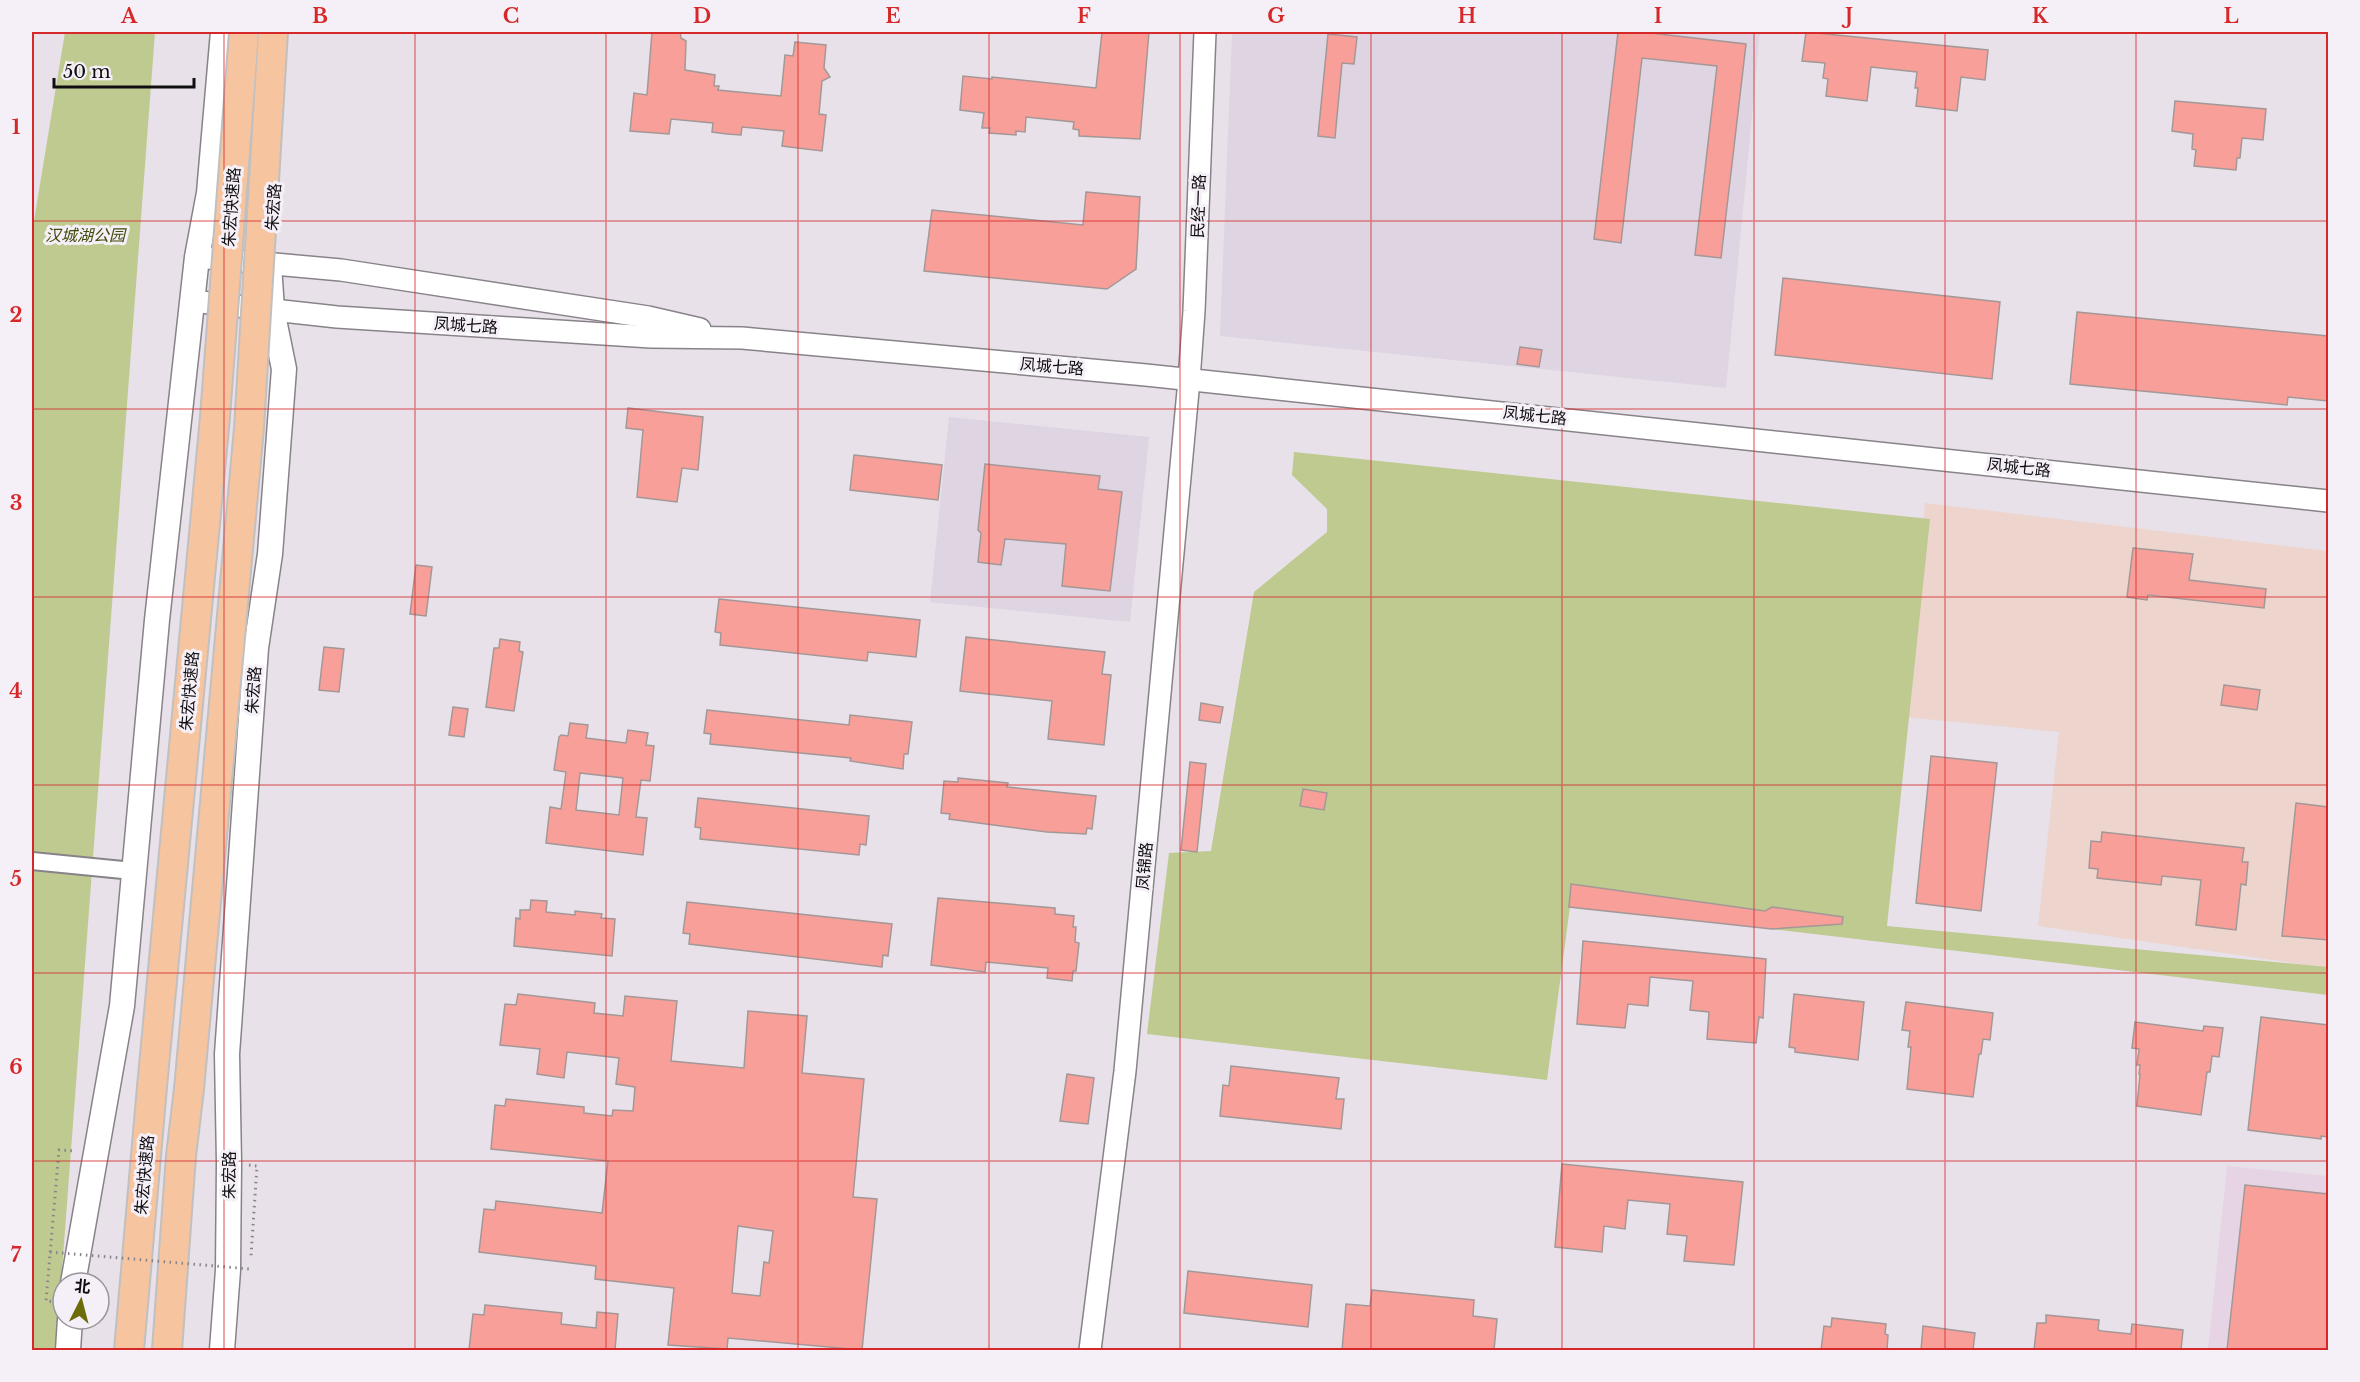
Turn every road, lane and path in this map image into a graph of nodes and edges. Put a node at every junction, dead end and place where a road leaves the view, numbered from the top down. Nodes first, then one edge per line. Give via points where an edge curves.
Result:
1 (223, 32) edge
2 (244, 32) edge
3 (273, 32) edge
4 (286, 32) edge
5 (1205, 32) edge
6 (196, 257) junction
7 (269, 264) junction
8 (192, 301) junction
9 (272, 310) junction
10 (742, 338) junction
11 (1189, 380) junction
12 (2328, 501) edge
13 (32, 861) edge
14 (133, 871) junction
15 (59, 1150) dead end
16 (145, 1154) junction
17 (181, 1156) junction
18 (257, 1166) dead end
19 (50, 1252) junction
20 (251, 1257) dead end
21 (250, 1269) dead end
22 (75, 1271) edge
23 (51, 1301) edge
24 (69, 1331) edge
25 (68, 1350) edge
26 (109, 1350) edge
27 (129, 1350) edge
28 (167, 1350) edge
29 (183, 1350) edge
30 (222, 1350) edge
31 (1090, 1350) edge

1 - 6 main road via 209,193
2 - 16 highway, 朱宏快速路, bridge via 215,417
3 - 17 highway, 朱宏快速路, bridge via 249,428
4 - 7 main road, 朱宏路
5 - 11 street, 民经一路
6 - 7 street, 凤城七路
6 - 8 main road
7 - 9 main road, 朱宏路
7 - 10 street, 凤城七路 via 341,270 648,317
8 - 9 street, 凤城七路
8 - 14 main road
9 - 10 street, 凤城七路 via 651,337
9 - 30 main road, 朱宏路 via 284,369 270,554 256,648 227,1054 230,1163
10 - 11 street, 凤城七路
11 - 12 street, 凤城七路
11 - 31 street, 凤锦路 via 1125,1071
13 - 14 street
14 - 22 main road via 122,1006
15 - 19 path
16 - 26 highway
16 - 27 highway, 朱宏快速路
17 - 28 highway, 朱宏快速路
17 - 29 highway
18 - 20 path
19 - 21 path, bridge
19 - 23 path via 46,1301
24 - 25 main road

